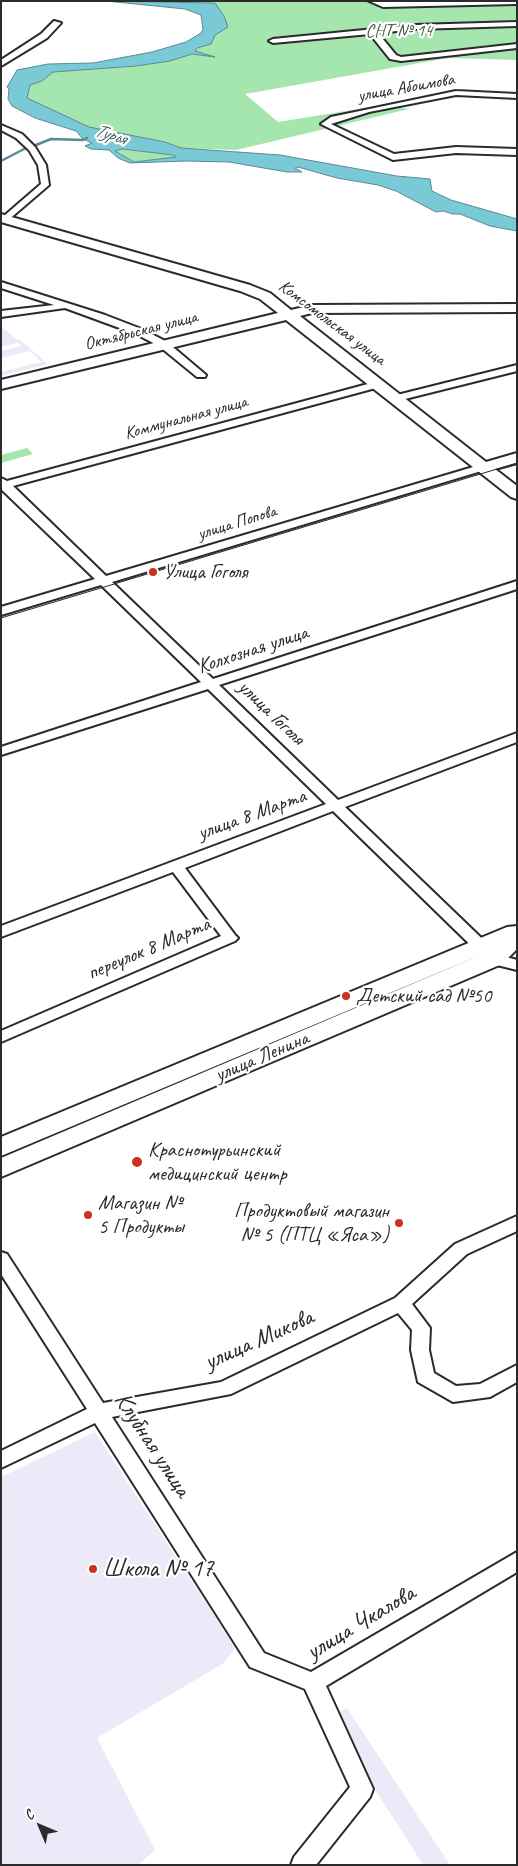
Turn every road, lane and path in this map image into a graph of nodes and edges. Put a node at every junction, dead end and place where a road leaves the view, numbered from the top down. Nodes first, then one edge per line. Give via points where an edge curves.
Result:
1 (372, 1) edge
2 (517, 2) edge
3 (57, 23) dead end
4 (517, 24) edge
5 (372, 31) junction
6 (273, 41) dead end
7 (517, 46) edge
8 (1, 64) edge
9 (517, 96) edge
10 (1, 127) edge
11 (517, 152) edge
12 (4, 218) edge
13 (1, 285) edge
14 (64, 305) junction
15 (517, 308) edge
16 (289, 313) junction
17 (1, 314) edge
18 (163, 344) junction
19 (517, 368) edge
20 (201, 376) dead end
21 (379, 384) junction
22 (1, 385) edge
23 (397, 398) junction
24 (517, 458) edge
25 (484, 467) junction
26 (2, 484) edge
27 (517, 494) edge
28 (104, 581) junction
29 (517, 586) edge
30 (1, 611) edge
31 (211, 684) junction
32 (517, 737) edge
33 (1, 752) edge
34 (337, 806) junction
35 (175, 865) junction
36 (517, 931) edge
37 (1, 932) edge
38 (517, 937) edge
39 (488, 952) junction
40 (517, 965) edge
41 (1, 1037) edge
42 (1, 1147) edge
43 (1, 1168) edge
44 (517, 1223) edge
45 (1, 1259) edge
46 (401, 1303) junction
47 (517, 1374) edge
48 (99, 1412) junction
49 (1, 1460) edge
50 (517, 1561) edge
51 (313, 1682) junction
52 (302, 1865) edge

1 - 2 street via 383,5
3 - 8 street via 44,36
4 - 5 street
5 - 6 street
5 - 7 street via 393,58 401,59
9 - 11 street, улица Абоимова via 456,93 331,119 325,124 393,157 456,150
10 - 12 street via 19,136 32,149 42,166 44,185
12 - 16 main road, Комсомольская улица via 245,288 265,296
13 - 14 street
14 - 17 street
14 - 18 street via 102,317
15 - 16 main road, Октябрьская улица via 312,309
16 - 18 main road, Октябрьская улица
16 - 21 main road, Комсомольская улица
18 - 20 street
18 - 22 main road, Октябрьская улица
19 - 23 street
21 - 23 main road, Комсомольская улица
21 - 26 street, Коммунальная улица
23 - 25 main road, Комсомольская улица
24 - 25 main road
25 - 27 main road, Комсомольская улица
25 - 28 street, улица Попова
26 - 28 street, улица Гоголя
28 - 30 street, улица Попова
28 - 31 street, улица Гоголя
29 - 31 street, Колхозная улица
31 - 33 street, Колхозная улица
31 - 34 street, улица Гоголя
32 - 34 street, улица 8 Марта
34 - 35 street, улица 8 Марта
34 - 39 street, улица Гоголя
35 - 37 street, улица 8 Марта
35 - 41 street, переулок 8 Марта via 230,938
36 - 39 main road, улица Ленина
38 - 39 main road, улица Ленина
39 - 40 street, улица Гоголя
39 - 42 main road, улица Ленина
39 - 43 main road, улица Ленина
44 - 46 street, улица Микова via 461,1249
45 - 48 street, Клубная улица
46 - 47 street via 421,1328 420,1350 425,1377 453,1394 483,1392
46 - 48 street, улица Микова via 224,1389
48 - 49 street, улица Микова
48 - 51 street, Клубная улица via 257,1660
50 - 51 street, улица Чкалова
51 - 52 street, улица Чкалова via 362,1789

